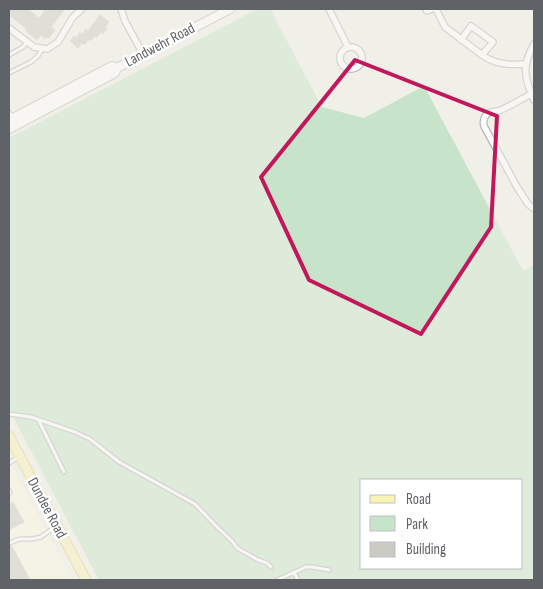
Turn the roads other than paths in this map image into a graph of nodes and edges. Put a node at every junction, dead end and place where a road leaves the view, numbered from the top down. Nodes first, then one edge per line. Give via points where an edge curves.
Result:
1 (82, 9) edge
2 (121, 9) edge
3 (230, 9) edge
4 (329, 9) edge
5 (426, 9) edge
6 (432, 9) edge
7 (436, 9) edge
8 (10, 30) edge
9 (461, 40) junction
10 (27, 42) junction
11 (534, 44) edge
12 (348, 47) dead end
13 (42, 48) junction
14 (143, 54) junction
15 (9, 55) edge
16 (482, 55) junction
17 (526, 64) junction
18 (9, 73) edge
19 (533, 97) edge
20 (11, 121) edge
21 (534, 209) edge
22 (9, 414) edge
23 (39, 420) junction
24 (9, 436) edge
25 (20, 457) junction
26 (9, 463) edge
27 (64, 472) dead end
28 (56, 525) junction
29 (9, 543) edge
30 (271, 567) dead end
31 (329, 570) dead end
32 (294, 572) junction
33 (86, 580) edge
34 (277, 580) edge
35 (298, 580) edge

1 - 13 street via 58,42 47,49
2 - 14 street
3 - 14 main road, Landwehr Road
4 - 12 street
5 - 6 street
7 - 9 street via 445,27
8 - 10 street
9 - 16 street
9 - 16 street via 471,26 493,42
10 - 13 street
10 - 15 lane
11 - 17 street
13 - 18 lane via 31,62
14 - 20 main road, Landwehr Road via 117,68 115,74
16 - 17 street via 509,65
17 - 19 street via 526,79
19 - 21 street via 489,112 483,120 516,187
22 - 23 lane
23 - 27 lane
23 - 30 lane via 90,438 119,462 195,504 237,548
24 - 25 main road, Dundee Road
25 - 26 lane
25 - 28 main road, Dundee Road
28 - 29 lane via 41,537
28 - 33 main road, Dundee Road
31 - 32 lane via 309,567
32 - 34 lane
32 - 35 lane

